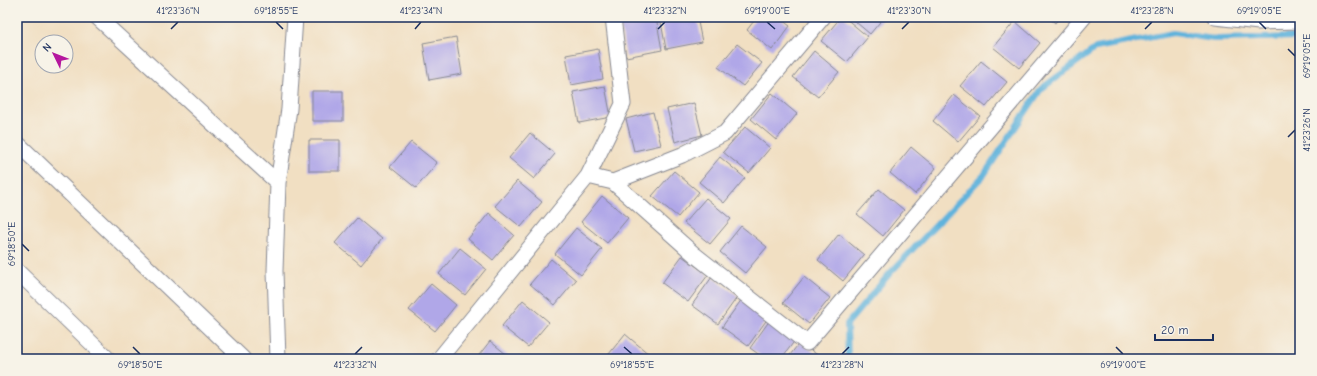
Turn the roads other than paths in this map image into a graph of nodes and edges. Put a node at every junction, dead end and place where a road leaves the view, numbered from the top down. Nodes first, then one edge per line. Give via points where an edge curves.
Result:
1 (97, 17) edge
2 (295, 17) edge
3 (613, 17) edge
4 (823, 17) edge
5 (1084, 17) edge
6 (1215, 17) edge
7 (1300, 22) edge
8 (17, 143) edge
9 (588, 176) junction
10 (614, 182) junction
11 (278, 183) junction
12 (17, 271) edge
13 (108, 359) edge
14 (243, 359) edge
15 (278, 359) edge
16 (439, 359) edge

1 - 11 street
2 - 11 street via 289,109
3 - 9 street via 623,104
4 - 10 street via 726,133 682,155
5 - 10 street via 807,343 695,256
6 - 7 street via 1259,22
8 - 14 street
9 - 10 street
9 - 16 street
11 - 15 street via 275,271
12 - 13 street

